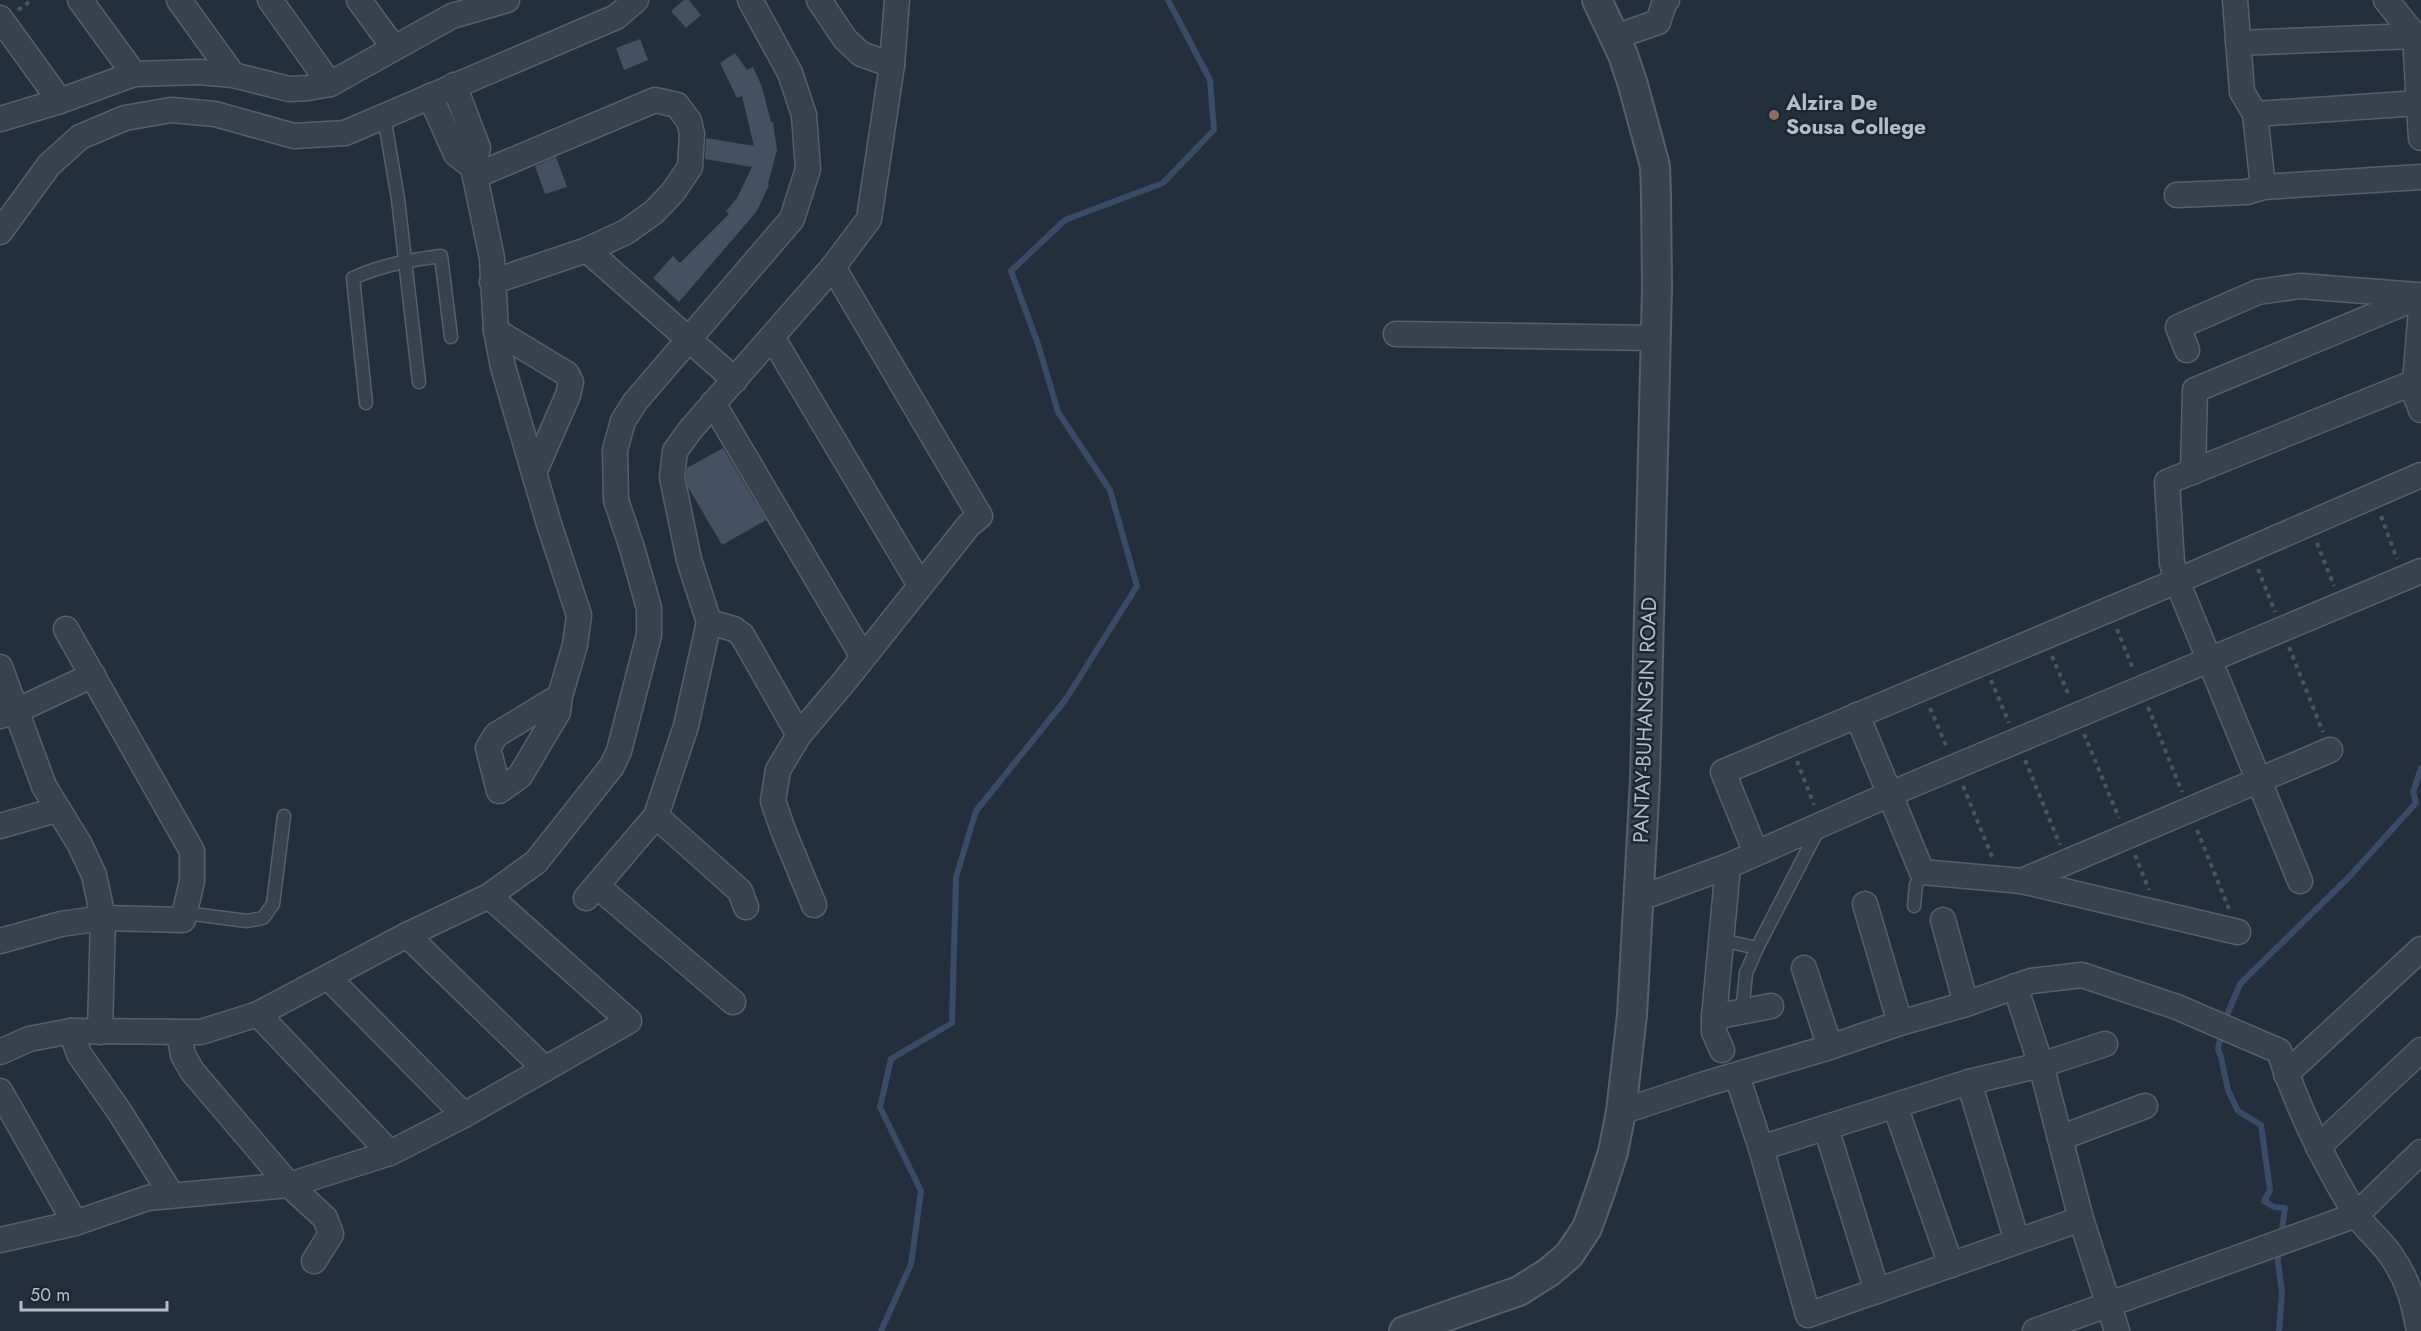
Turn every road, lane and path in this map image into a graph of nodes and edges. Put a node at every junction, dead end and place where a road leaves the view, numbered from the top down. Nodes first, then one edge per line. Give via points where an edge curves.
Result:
1 (80, 0) edge
2 (179, 0) edge
3 (270, 0) edge
4 (360, 0) edge
5 (507, 0) edge
6 (636, 0) edge
7 (750, 0) edge
8 (819, 0) edge
9 (897, 0) edge
10 (1598, 0) edge
11 (1667, 0) edge
12 (2235, 0) edge
13 (2386, 0) edge
14 (446, 8) edge
15 (0, 18) edge
16 (1615, 37) junction
17 (2238, 43) junction
18 (2417, 46) edge
19 (394, 48) junction
20 (892, 65) junction
21 (134, 74) junction
22 (233, 75) junction
23 (330, 84) junction
24 (454, 85) junction
25 (430, 96) junction
26 (60, 101) junction
27 (2255, 114) junction
28 (384, 116) junction
29 (0, 119) edge
30 (2420, 119) edge
31 (474, 172) junction
32 (2421, 177) edge
33 (2263, 187) junction
34 (2177, 195) dead end
35 (0, 232) edge
36 (586, 250) junction
37 (404, 260) junction
38 (833, 267) junction
39 (492, 282) junction
40 (2421, 296) edge
41 (2421, 310) edge
42 (496, 331) junction
43 (1396, 334) dead end
44 (451, 336) dead end
45 (772, 337) junction
46 (688, 338) junction
47 (1656, 338) junction
48 (2187, 350) dead end
49 (735, 380) junction
50 (419, 382) dead end
51 (2415, 382) junction
52 (366, 403) dead end
53 (713, 404) junction
54 (2421, 410) edge
55 (2193, 472) junction
56 (534, 473) junction
57 (2421, 475) edge
58 (2374, 495) junction
59 (2310, 523) junction
60 (2413, 575) edge
61 (2177, 581) junction
62 (920, 585) junction
63 (2341, 605) junction
64 (2109, 609) junction
65 (709, 622) junction
66 (66, 629) dead end
67 (2043, 636) junction
68 (864, 657) junction
69 (2210, 660) junction
70 (0, 667) edge
71 (93, 675) junction
72 (2141, 689) junction
73 (560, 696) dead end
74 (8, 714) edge
75 (1857, 715) junction
76 (2077, 716) junction
77 (799, 735) junction
78 (1790, 744) junction
79 (2330, 750) dead end
80 (2259, 780) junction
81 (1890, 794) junction
82 (56, 810) junction
83 (2189, 810) junction
84 (284, 816) dead end
85 (656, 816) junction
86 (1821, 825) junction
87 (0, 826) edge
88 (2127, 836) junction
89 (1756, 853) junction
90 (1728, 866) junction
91 (1922, 872) junction
92 (2022, 881) junction
93 (2300, 881) dead end
94 (489, 896) junction
95 (1638, 899) junction
96 (1865, 904) dead end
97 (814, 905) dead end
98 (1914, 906) dead end
99 (746, 907) dead end
100 (185, 913) junction
101 (2158, 913) junction
102 (103, 918) junction
103 (1943, 920) dead end
104 (2238, 933) joint
105 (407, 934) junction
106 (1721, 940) junction
107 (0, 941) edge
108 (1757, 948) junction
109 (2421, 949) edge
110 (1804, 968) dead end
111 (328, 978) junction
112 (2015, 986) junction
113 (733, 1002) dead end
114 (1966, 1004) junction
115 (1771, 1006) dead end
116 (1742, 1013) junction
117 (258, 1014) junction
118 (1714, 1017) junction
119 (1900, 1023) junction
120 (71, 1031) junction
121 (100, 1032) junction
122 (179, 1033) junction
123 (2105, 1044) dead end
124 (1830, 1047) junction
125 (1722, 1050) dead end
126 (2421, 1050) edge
127 (0, 1053) edge
128 (2041, 1065) junction
129 (545, 1069) junction
130 (2286, 1074) junction
131 (1737, 1076) junction
132 (1969, 1082) junction
133 (0, 1091) edge
134 (1895, 1106) junction
135 (2145, 1106) dead end
136 (1621, 1112) junction
137 (464, 1115) junction
138 (1826, 1128) junction
139 (2060, 1138) junction
140 (2318, 1147) junction
141 (1761, 1148) junction
142 (390, 1153) junction
143 (2417, 1165) edge
144 (289, 1185) junction
145 (171, 1194) junction
146 (2356, 1215) junction
147 (2081, 1219) junction
148 (75, 1223) junction
149 (0, 1240) edge
150 (2017, 1241) junction
151 (314, 1261) dead end
152 (1951, 1265) junction
153 (1877, 1291) junction
154 (2108, 1304) junction
155 (2039, 1330) edge
156 (1404, 1331) edge
157 (2117, 1331) edge
158 (2419, 1331) edge

1 - 21 street
2 - 22 street
3 - 23 street
4 - 19 street
5 - 14 street
6 - 24 street via 616,17
7 - 46 street via 794,84 804,115 808,169 792,219
8 - 20 street via 845,39 861,54
9 - 20 street
10 - 16 street, PANTAY-BUHANGIN ROAD
11 - 16 street via 1658,22
12 - 17 street
13 - 18 street
14 - 19 street
15 - 26 street
16 - 47 street, PANTAY-BUHANGIN ROAD via 1633,85 1654,166
17 - 18 street
17 - 27 street via 2242,92
18 - 30 street
19 - 23 street
20 - 38 street via 869,219
21 - 22 street
21 - 26 street
22 - 23 street via 289,89
24 - 25 street
24 - 31 street via 478,148
25 - 28 street
25 - 31 street via 456,154
26 - 29 street
27 - 30 street
27 - 33 street
28 - 35 street via 345,133 294,136 215,114 171,110 125,118 80,137 49,165
28 - 37 lane
31 - 36 street via 655,100 677,105 689,121 692,134 690,167 654,213 626,232
31 - 39 street via 492,258
32 - 33 street
33 - 34 street via 2247,192
36 - 39 street
36 - 46 street
37 - 44 lane via 441,256
37 - 50 lane
37 - 52 lane via 353,278
38 - 45 street
38 - 62 street via 980,516
39 - 42 street
40 - 48 street via 2300,286 2258,292 2178,327
40 - 55 street via 2195,390
41 - 51 street
42 - 56 street
42 - 56 street via 567,374 571,382
43 - 47 street
45 - 49 street
45 - 62 street
46 - 49 street
46 - 94 street via 635,402 615,450 616,500 649,608 649,635 619,752 536,862
47 - 95 street, PANTAY-BUHANGIN ROAD via 1645,780
49 - 53 street
51 - 54 street
51 - 55 street
53 - 65 street via 675,451 672,477 689,560
53 - 68 street
55 - 61 street via 2167,482 2172,563
56 - 73 street via 579,615
57 - 58 street
58 - 59 street
58 - 60 path
59 - 61 street
59 - 63 path
60 - 63 street
61 - 64 street
61 - 69 street
62 - 68 street
63 - 69 street
64 - 67 street
64 - 72 path
65 - 77 street via 742,635
65 - 85 street via 686,726
66 - 71 street
67 - 75 street
67 - 76 path
68 - 77 street
69 - 72 street
69 - 80 street
70 - 74 street
71 - 74 street
71 - 100 street via 192,851 192,881
72 - 76 street
72 - 83 path
74 - 82 street
75 - 78 street
75 - 81 street
76 - 81 street
76 - 88 path
77 - 97 street via 778,770 773,801
78 - 86 path
78 - 89 street via 1723,772
79 - 80 street
80 - 83 street
80 - 93 street
81 - 86 street
81 - 91 street
82 - 87 street
82 - 102 street via 80,845 94,875
83 - 88 street
83 - 104 path
84 - 100 lane via 273,904 263,918 247,921
85 - 99 street via 740,891
85 - 113 street via 592,892
86 - 89 street
86 - 108 lane
88 - 92 street
88 - 101 path
89 - 90 street
90 - 95 street
90 - 106 street
91 - 92 street
91 - 98 lane
92 - 101 street
94 - 105 street
94 - 129 street via 629,1021
95 - 136 street, PANTAY-BUHANGIN ROAD via 1632,1015
96 - 119 street
100 - 102 street via 183,920
101 - 104 street
102 - 107 street via 61,924
102 - 121 street
103 - 114 street
105 - 111 street
105 - 129 street
106 - 108 lane
106 - 118 street
108 - 116 lane via 1746,973
109 - 130 street
110 - 124 street
111 - 117 street
111 - 137 street
112 - 114 street
112 - 128 street
112 - 130 street via 2082,975 2135,991 2278,1051
114 - 119 street
115 - 116 street
116 - 118 street
117 - 122 street via 201,1032
117 - 142 street
118 - 125 street via 1714,1032
119 - 124 street
120 - 121 street
120 - 127 street via 29,1040
120 - 145 street via 79,1054
121 - 122 street
122 - 144 street via 183,1055 192,1071
123 - 128 street
124 - 131 street
126 - 140 street
128 - 132 street
128 - 139 street
129 - 137 street
130 - 140 street
131 - 136 street
131 - 141 street
132 - 134 street
132 - 150 street
133 - 148 street
134 - 138 street
134 - 152 street
135 - 139 street
136 - 156 street, PANTAY-BUHANGIN ROAD via 1613,1152 1587,1228 1569,1255 1519,1291
137 - 142 street
138 - 141 street
138 - 153 street
139 - 147 street
140 - 146 street
141 - 153 street via 1808,1315
142 - 144 street
143 - 146 street
144 - 145 street
144 - 151 street via 325,1218 331,1233
145 - 148 street
146 - 154 street
146 - 158 street via 2390,1254 2411,1291
147 - 150 street
147 - 154 street
148 - 149 street
150 - 152 street
152 - 153 street
154 - 155 street
154 - 157 street

